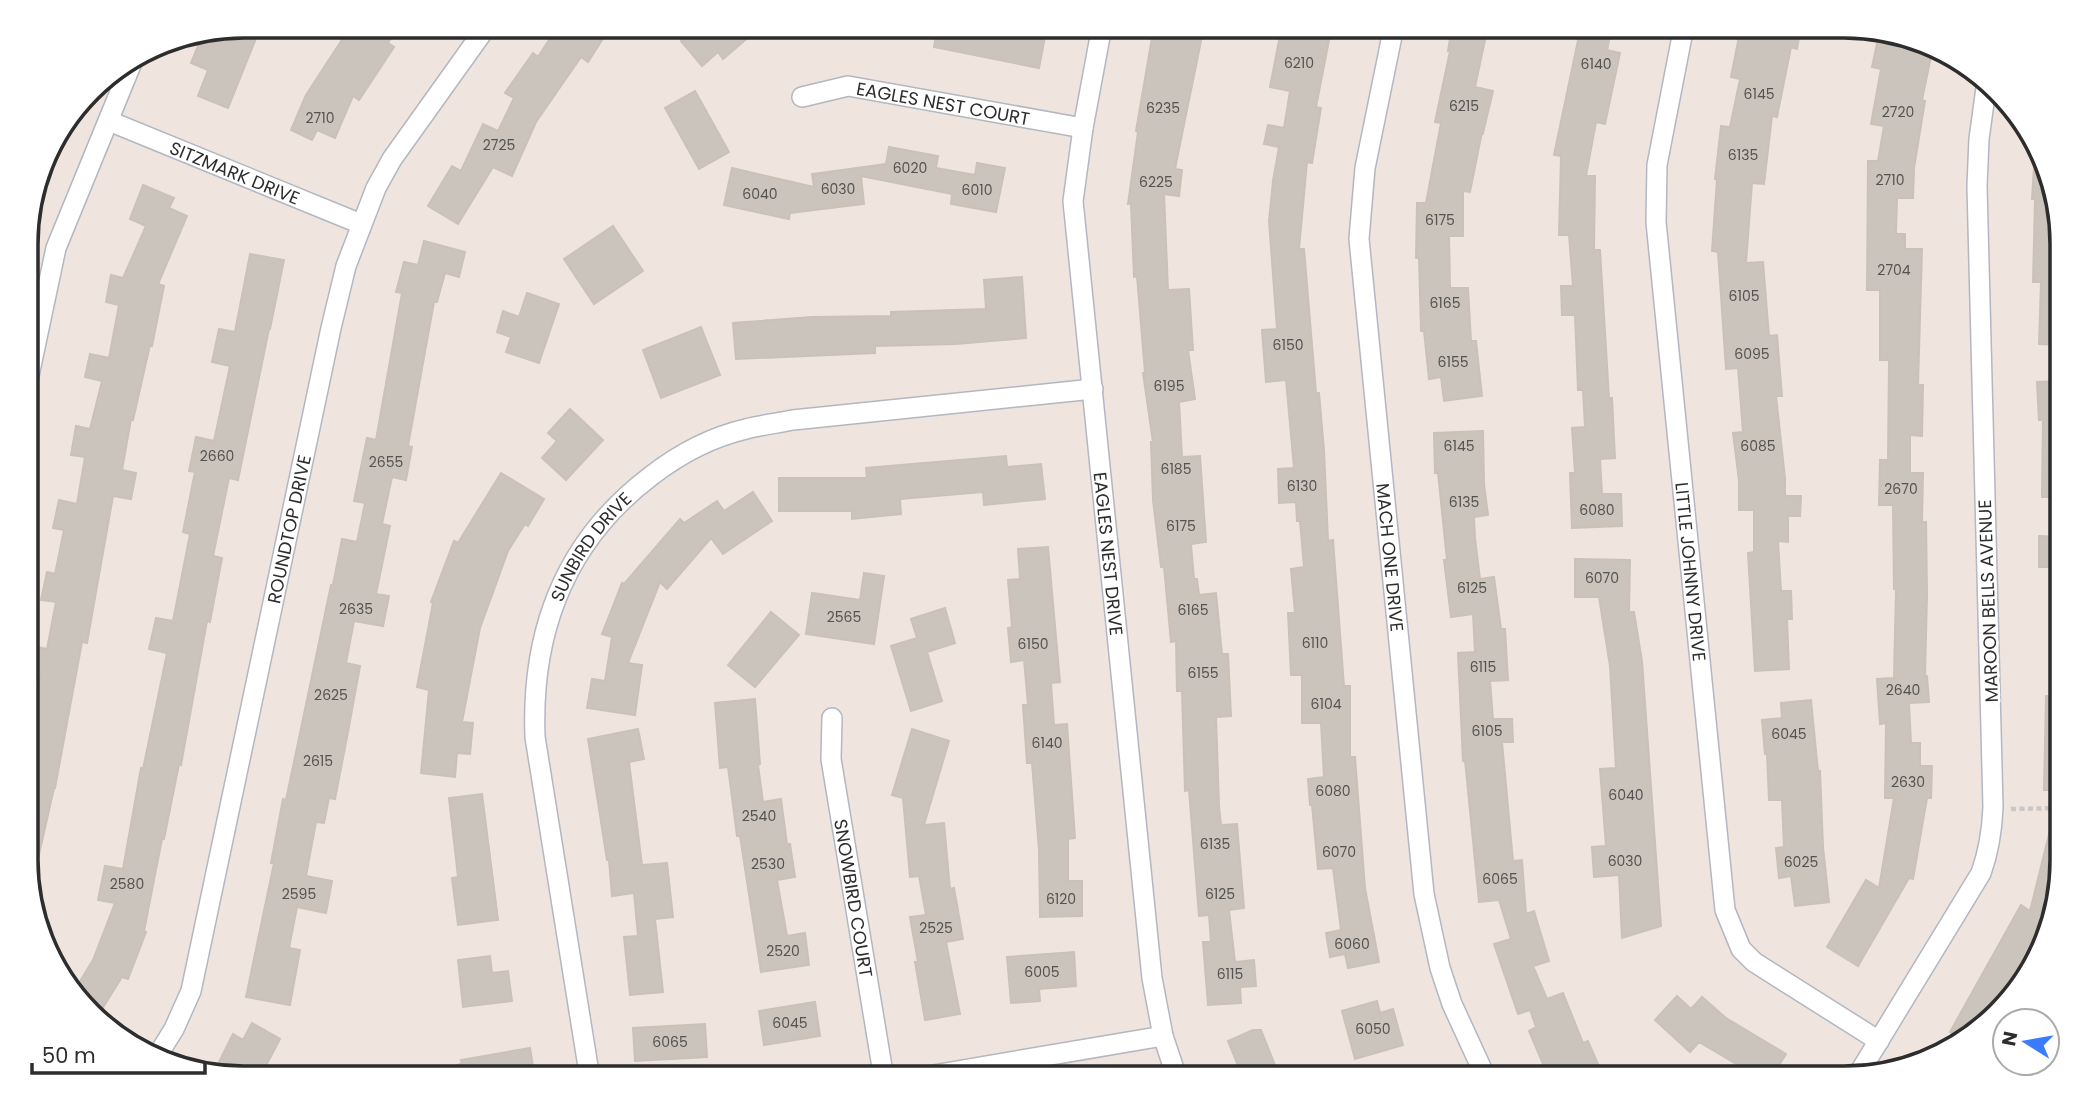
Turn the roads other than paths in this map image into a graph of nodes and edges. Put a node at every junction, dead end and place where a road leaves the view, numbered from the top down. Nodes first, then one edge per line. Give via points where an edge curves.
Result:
1 (1100, 38) edge
2 (1391, 38) edge
3 (1682, 38) edge
4 (478, 39) edge
5 (127, 75) edge
6 (1985, 95) edge
7 (802, 97) dead end
8 (109, 121) junction
9 (1083, 128) junction
10 (361, 224) junction
11 (39, 329) edge
12 (1093, 389) junction
13 (832, 718) dead end
14 (1163, 1036) junction
15 (1879, 1041) junction
16 (162, 1049) edge
17 (1864, 1065) edge
18 (588, 1066) edge
19 (882, 1066) edge
20 (986, 1066) edge
21 (1173, 1066) edge
22 (1480, 1066) edge

1 - 9 street, EAGLES NEST DRIVE
2 - 22 street, MACH ONE DRIVE via 1365,168 1359,239 1424,894 1444,980
3 - 15 street, LITTLE JOHNNY DRIVE via 1657,165 1656,222 1725,910 1741,949 1754,962
4 - 10 street, ROUNDTOP DRIVE via 392,159
5 - 8 street
6 - 15 street, MAROON BELLS AVENUE via 1977,186 1993,809 1989,851 1981,873
7 - 9 street, EAGLES NEST COURT via 848,86
8 - 10 street, SITZMARK DRIVE
8 - 11 street via 56,248
9 - 12 street, EAGLES NEST DRIVE via 1073,201
10 - 16 street, ROUNDTOP DRIVE via 338,297 191,991
12 - 14 street, EAGLES NEST DRIVE via 1152,978
12 - 18 street, SUNBIRD DRIVE via 745,429 669,462 630,491 600,522 575,556 557,592 536,670 533,705
13 - 19 street, SNOWBIRD COURT via 831,759
14 - 20 street
14 - 21 street, EAGLES NEST DRIVE
15 - 17 street, MAROON BELLS AVENUE

